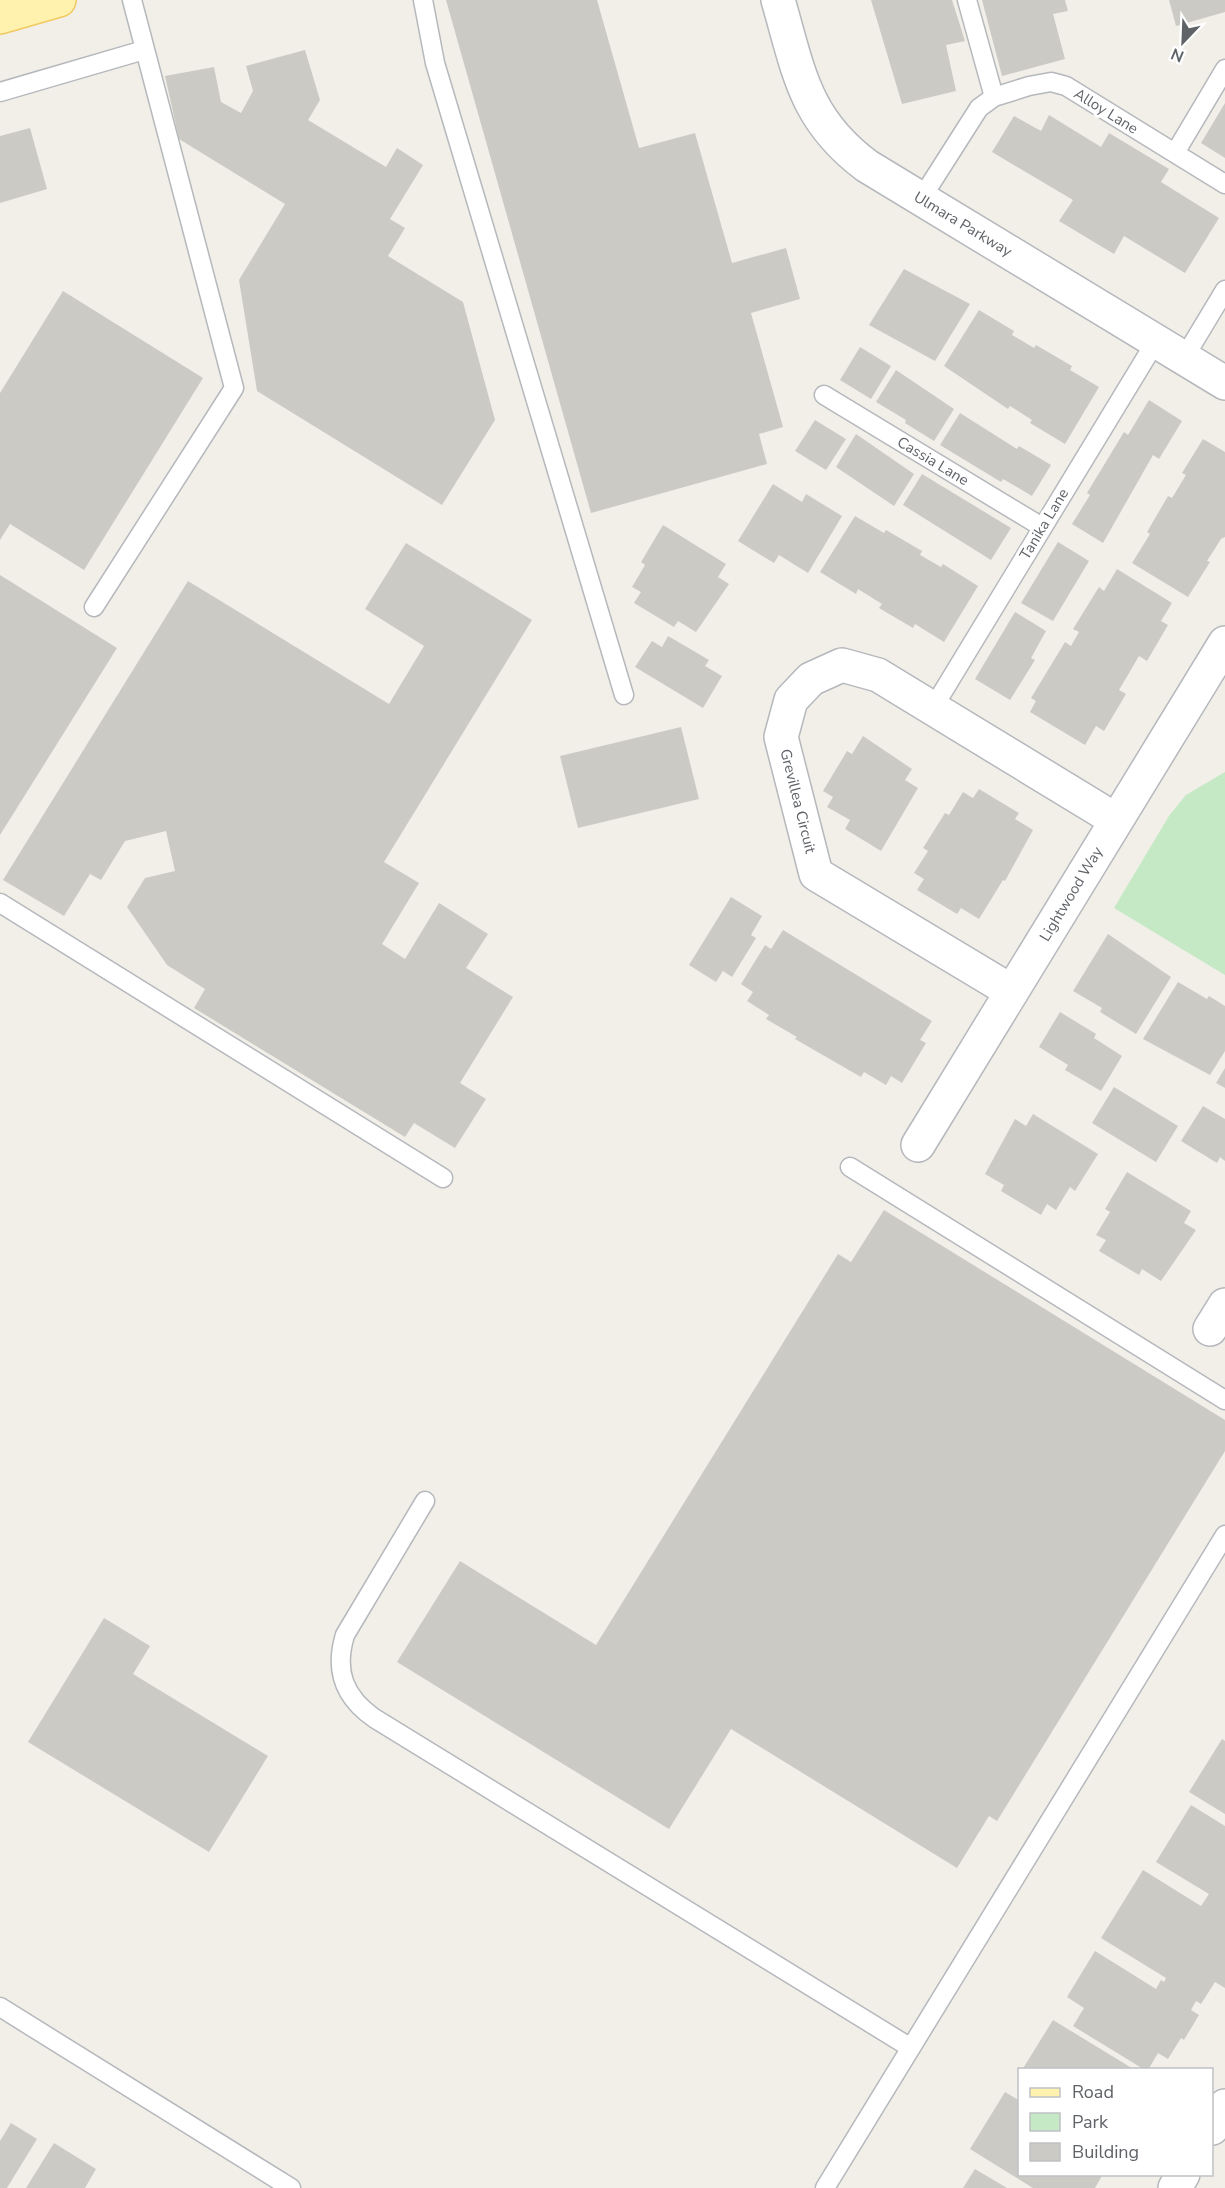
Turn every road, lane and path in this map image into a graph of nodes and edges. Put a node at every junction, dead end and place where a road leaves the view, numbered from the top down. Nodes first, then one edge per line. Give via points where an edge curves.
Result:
1 (59, 0) edge
2 (132, 0) edge
3 (423, 0) edge
4 (778, 0) edge
5 (967, 0) edge
6 (0, 17) edge
7 (144, 50) junction
8 (1225, 69) edge
9 (0, 92) edge
10 (994, 97) junction
11 (1175, 153) junction
12 (1225, 184) edge
13 (921, 199) junction
14 (1225, 290) edge
15 (1156, 341) junction
16 (1184, 358) junction
17 (1225, 383) edge
18 (824, 395) dead end
19 (1042, 527) junction
20 (94, 607) dead end
21 (1225, 644) edge
22 (624, 695) dead end
23 (933, 708) junction
24 (1116, 820) junction
25 (0, 903) edge
26 (1011, 992) junction
27 (918, 1145) dead end
28 (850, 1167) dead end
29 (443, 1178) dead end
30 (1225, 1400) edge
31 (425, 1501) dead end
32 (1225, 1535) edge
33 (0, 2007) edge
34 (911, 2048) junction
35 (1225, 2106) edge
36 (1213, 2126) edge
37 (291, 2188) edge
38 (825, 2188) edge

1 - 6 main road
2 - 7 lane
3 - 22 lane via 435,63
4 - 13 street, Ulmara Parkway via 801,80 829,132 845,150
5 - 10 lane
7 - 9 lane
7 - 20 lane via 234,388
8 - 11 lane
10 - 11 lane, Alloy Lane via 1051,82 1066,86
10 - 13 lane, Alloy Lane via 969,120
11 - 12 lane, Alloy Lane
13 - 15 street, Ulmara Parkway
14 - 16 lane
15 - 16 street, Ulmara Parkway
15 - 19 lane, Tanika Lane
16 - 17 street, Ulmara Parkway
18 - 19 lane, Cassia Lane
19 - 23 lane, Tanika Lane
21 - 24 street, Lightwood Way
23 - 24 street, Grevillea Circuit
23 - 26 street, Grevillea Circuit via 878,675 842,665 811,679 792,700 782,737 816,874
24 - 26 street, Lightwood Way
25 - 29 lane
26 - 27 street, Lightwood Way
28 - 30 lane
31 - 34 lane via 345,1635 339,1668 350,1696 374,1718
32 - 34 lane
33 - 37 lane
34 - 38 lane
35 - 36 street

